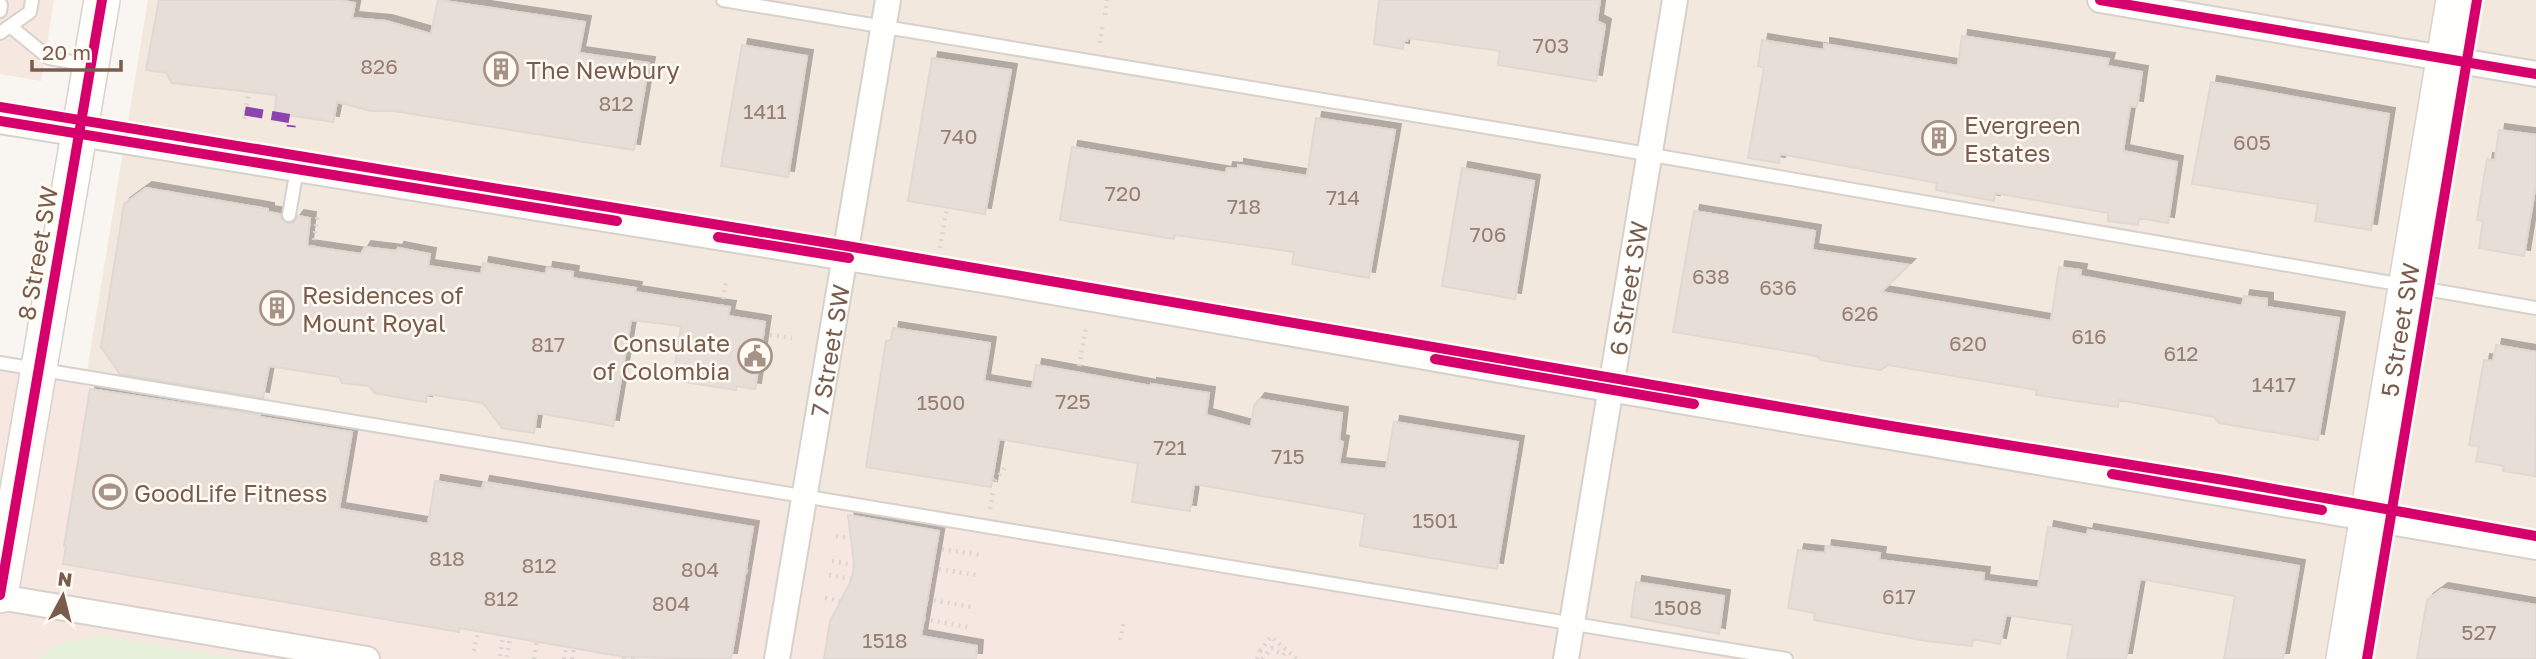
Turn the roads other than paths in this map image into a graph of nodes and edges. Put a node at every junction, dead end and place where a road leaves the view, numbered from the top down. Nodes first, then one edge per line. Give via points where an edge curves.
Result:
1 (32, 0) edge
2 (102, 0) edge
3 (723, 0) edge
4 (888, 0) edge
5 (1675, 0) edge
6 (2100, 0) edge
7 (2454, 0) edge
8 (883, 27) junction
9 (5, 29) edge
10 (2444, 60) junction
11 (90, 65) junction
12 (2536, 74) edge
13 (0, 121) edge
14 (79, 135) junction
15 (1650, 154) junction
16 (297, 169) junction
17 (289, 215) dead end
18 (845, 257) junction
19 (2406, 286) junction
20 (2536, 308) edge
21 (0, 363) edge
22 (38, 369) junction
23 (1611, 390) junction
24 (805, 497) junction
25 (2366, 517) junction
26 (2536, 547) edge
27 (0, 596) edge
28 (1572, 623) junction
29 (367, 659) edge
30 (777, 659) edge
31 (1566, 659) edge
32 (1786, 659) edge
33 (2344, 659) edge

1 - 9 lane via 30,12
2 - 11 street, 8 Street SW
3 - 8 lane
4 - 8 street, 7 Street SW
5 - 15 street, 6 Street SW
6 - 10 street
7 - 10 street, 5 Street SW
8 - 15 lane
8 - 18 street, 7 Street SW
9 - 11 lane via 50,58
10 - 12 street
10 - 19 street, 5 Street SW
11 - 14 street, 8 Street SW
13 - 14 street
14 - 16 street
14 - 22 street, 8 Street SW
15 - 19 lane
15 - 23 street, 6 Street SW
16 - 17 lane
16 - 18 street
18 - 23 street
18 - 24 street, 7 Street SW
19 - 20 lane
19 - 25 street, 5 Street SW
21 - 22 lane
22 - 24 lane
22 - 27 street, 8 Street SW
23 - 25 street
23 - 28 street, 6 Street SW
24 - 28 lane
24 - 30 street, 7 Street SW
25 - 26 street
25 - 33 street, 5 Street SW
27 - 29 street
28 - 31 street, 6 Street SW
28 - 32 lane

